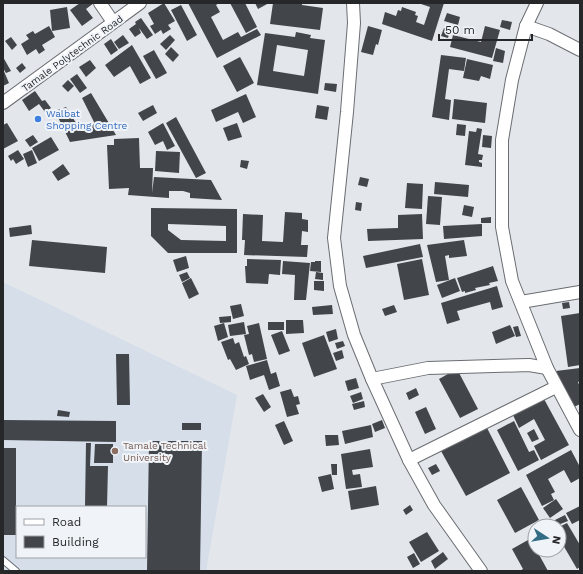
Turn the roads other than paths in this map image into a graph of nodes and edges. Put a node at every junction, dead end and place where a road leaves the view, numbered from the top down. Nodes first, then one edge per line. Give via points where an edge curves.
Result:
1 (100, 3) edge
2 (140, 3) edge
3 (353, 3) edge
4 (537, 3) edge
5 (113, 22) junction
6 (526, 26) junction
7 (580, 50) edge
8 (3, 103) edge
9 (580, 292) edge
10 (521, 302) junction
11 (547, 368) junction
12 (372, 379) junction
13 (556, 387) junction
14 (580, 430) edge
15 (410, 460) junction
16 (3, 560) edge
17 (16, 571) edge
18 (481, 571) edge

1 - 5 street
2 - 5 street, Tamale Polytechnic Road
3 - 12 street via 354,23 347,112 334,238 340,286 354,335
4 - 6 street
5 - 8 street, Tamale Polytechnic Road
6 - 7 street
6 - 10 street via 512,80 502,140 502,227 512,281
9 - 10 street
10 - 11 street
11 - 12 street via 529,365 428,368
11 - 13 street
12 - 15 street
13 - 14 street
13 - 15 street
15 - 18 street via 434,505
16 - 17 lane

